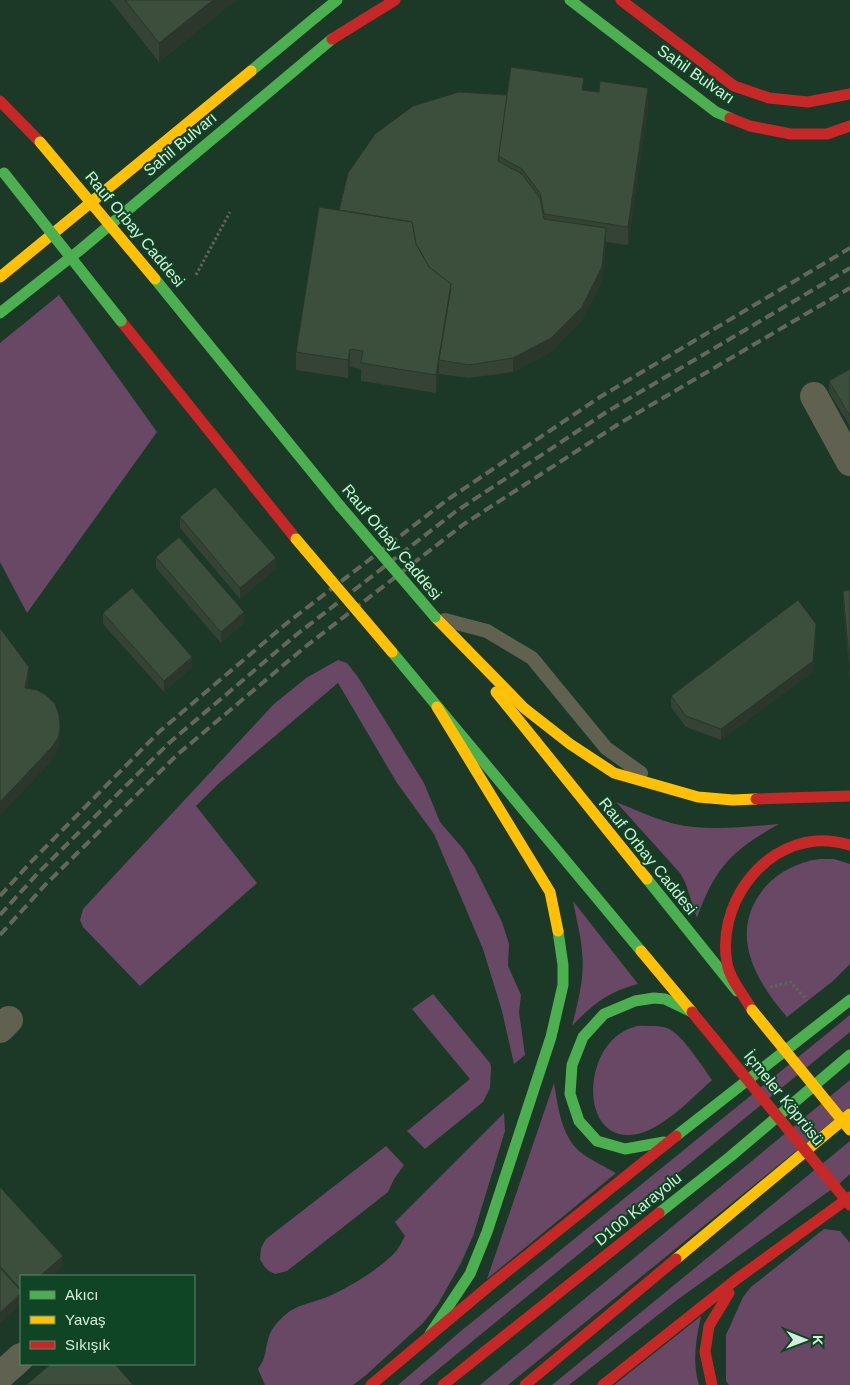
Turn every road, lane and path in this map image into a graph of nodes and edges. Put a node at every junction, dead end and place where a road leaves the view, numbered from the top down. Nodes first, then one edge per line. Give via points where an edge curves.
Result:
1 (332, 0) edge
2 (337, 0) edge
3 (380, 0) edge
4 (395, 0) edge
5 (621, 0) edge
6 (570, 1) edge
7 (316, 17) junction
8 (332, 39) junction
9 (850, 94) edge
10 (0, 101) edge
11 (850, 126) edge
12 (2, 171) edge
13 (230, 212) dead end
14 (196, 275) dead end
15 (0, 277) edge
16 (0, 314) edge
17 (814, 396) dead end
18 (850, 462) edge
19 (434, 617) junction
20 (437, 707) junction
21 (660, 786) junction
22 (850, 796) edge
23 (850, 845) edge
24 (766, 988) dead end
25 (850, 1000) edge
26 (808, 1002) dead end
27 (752, 1010) junction
28 (692, 1012) junction
29 (850, 1055) edge
30 (850, 1114) edge
31 (686, 1127) junction
32 (850, 1130) edge
33 (850, 1196) edge
34 (850, 1205) edge
35 (738, 1278) junction
36 (430, 1334) junction
37 (20, 1358) edge
38 (0, 1376) edge
39 (371, 1385) edge
40 (443, 1385) edge
41 (524, 1385) edge
42 (603, 1385) edge
43 (712, 1385) edge

1 - 7 main road
2 - 7 main road, Sahil Bulvarı
3 - 8 main road, Sahil Bulvarı
4 - 8 main road
5 - 9 main road, Sahil Bulvarı via 734,86 770,98 808,102
6 - 11 main road, Sahil Bulvarı via 716,112 750,126 791,134 827,134
7 - 15 main road, Sahil Bulvarı
8 - 16 main road, Sahil Bulvarı
10 - 19 main road, Rauf Orbay Caddesi, bridge via 40,142
12 - 20 main road, bridge via 296,539
13 - 14 path, Rauf Orbay Caddesi
17 - 18 street
19 - 21 main road via 524,708 570,744 614,773
19 - 21 lane via 487,632 532,658 606,748
19 - 27 main road, Rauf Orbay Caddesi
20 - 28 main road
20 - 36 main road via 550,892 558,929 563,985 551,1037 487,1232 470,1274
21 - 22 main road via 698,797 733,800
23 - 27 main road via 826,840 810,841 782,851 757,871 734,902 727,932 728,967
24 - 26 path via 791,982
25 - 31 main road
27 - 32 main road, İçmeler Köprüsü, bridge
28 - 31 main road via 664,998 625,1003 606,1012 581,1040 570,1072 576,1117 593,1140 604,1146 620,1150 651,1147
28 - 34 main road, İçmeler Köprüsü, bridge
29 - 40 main road, D100 Karayolu via 731,1156
30 - 41 main road
31 - 36 main road
33 - 35 main road
35 - 42 main road
35 - 43 main road via 709,1326 705,1352
36 - 39 main road
37 - 38 street

